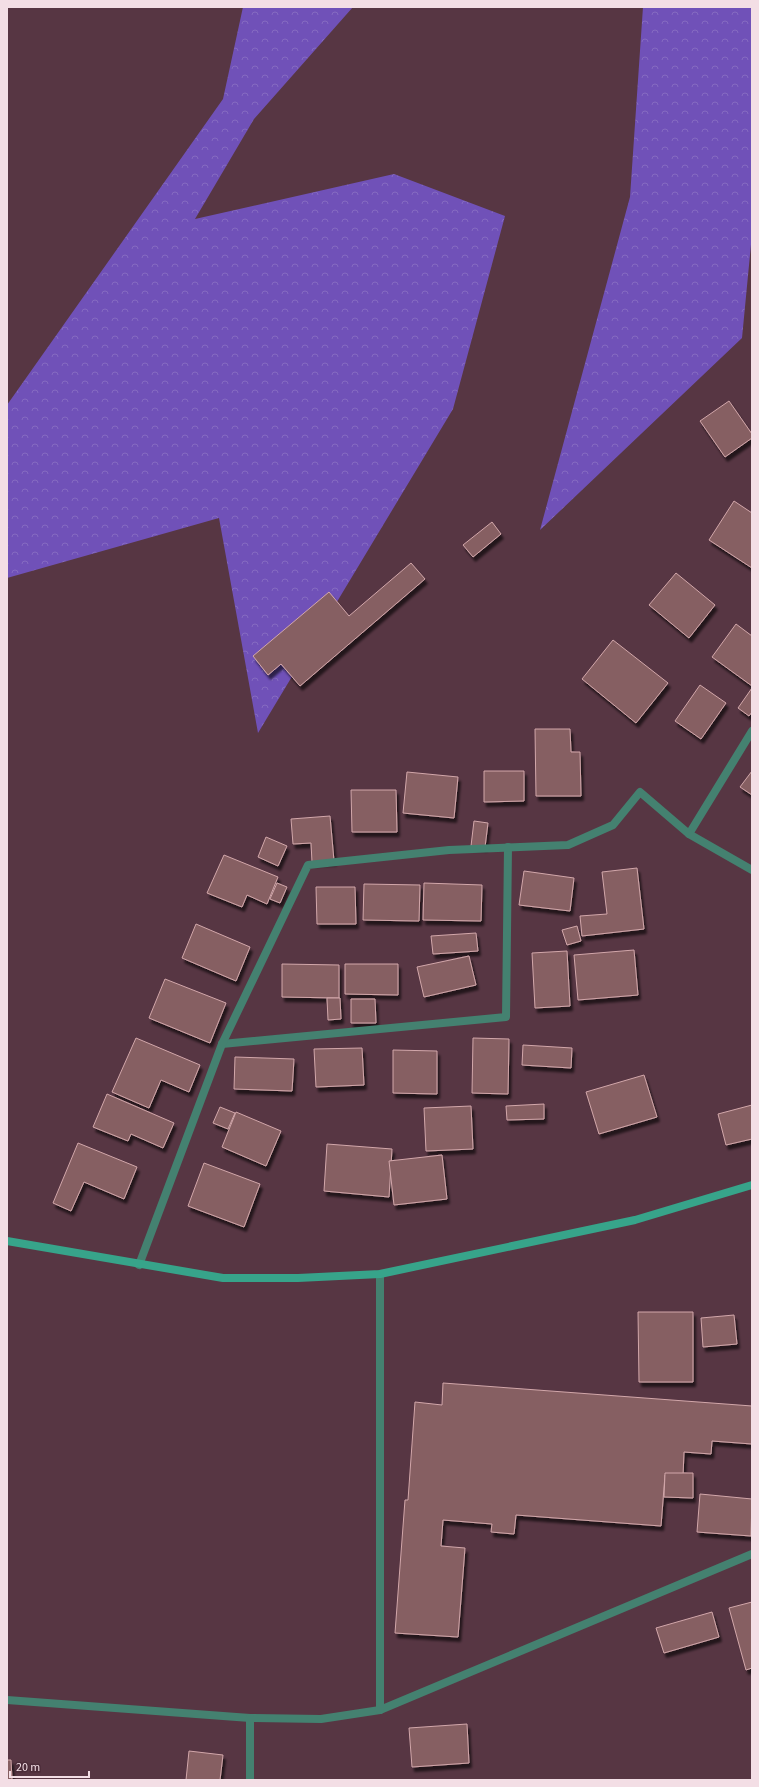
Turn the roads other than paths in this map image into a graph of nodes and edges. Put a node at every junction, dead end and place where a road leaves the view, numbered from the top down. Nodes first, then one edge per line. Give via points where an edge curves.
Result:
1 (752, 731) edge
2 (689, 834) junction
3 (508, 847) junction
4 (752, 870) edge
5 (222, 1044) junction
6 (752, 1186) edge
7 (7, 1241) edge
8 (139, 1265) junction
9 (380, 1274) junction
10 (752, 1554) edge
11 (7, 1700) edge
12 (380, 1710) junction
13 (250, 1718) junction
14 (250, 1780) edge

1 - 2 street
2 - 3 street via 640,792 613,825 568,845
2 - 4 street
3 - 5 street via 449,850 308,865
3 - 5 street via 506,1017
5 - 8 street
6 - 9 street via 635,1220
7 - 8 street
8 - 9 street via 223,1278
9 - 12 street
10 - 12 street
11 - 13 street
12 - 13 street via 321,1719
13 - 14 street

